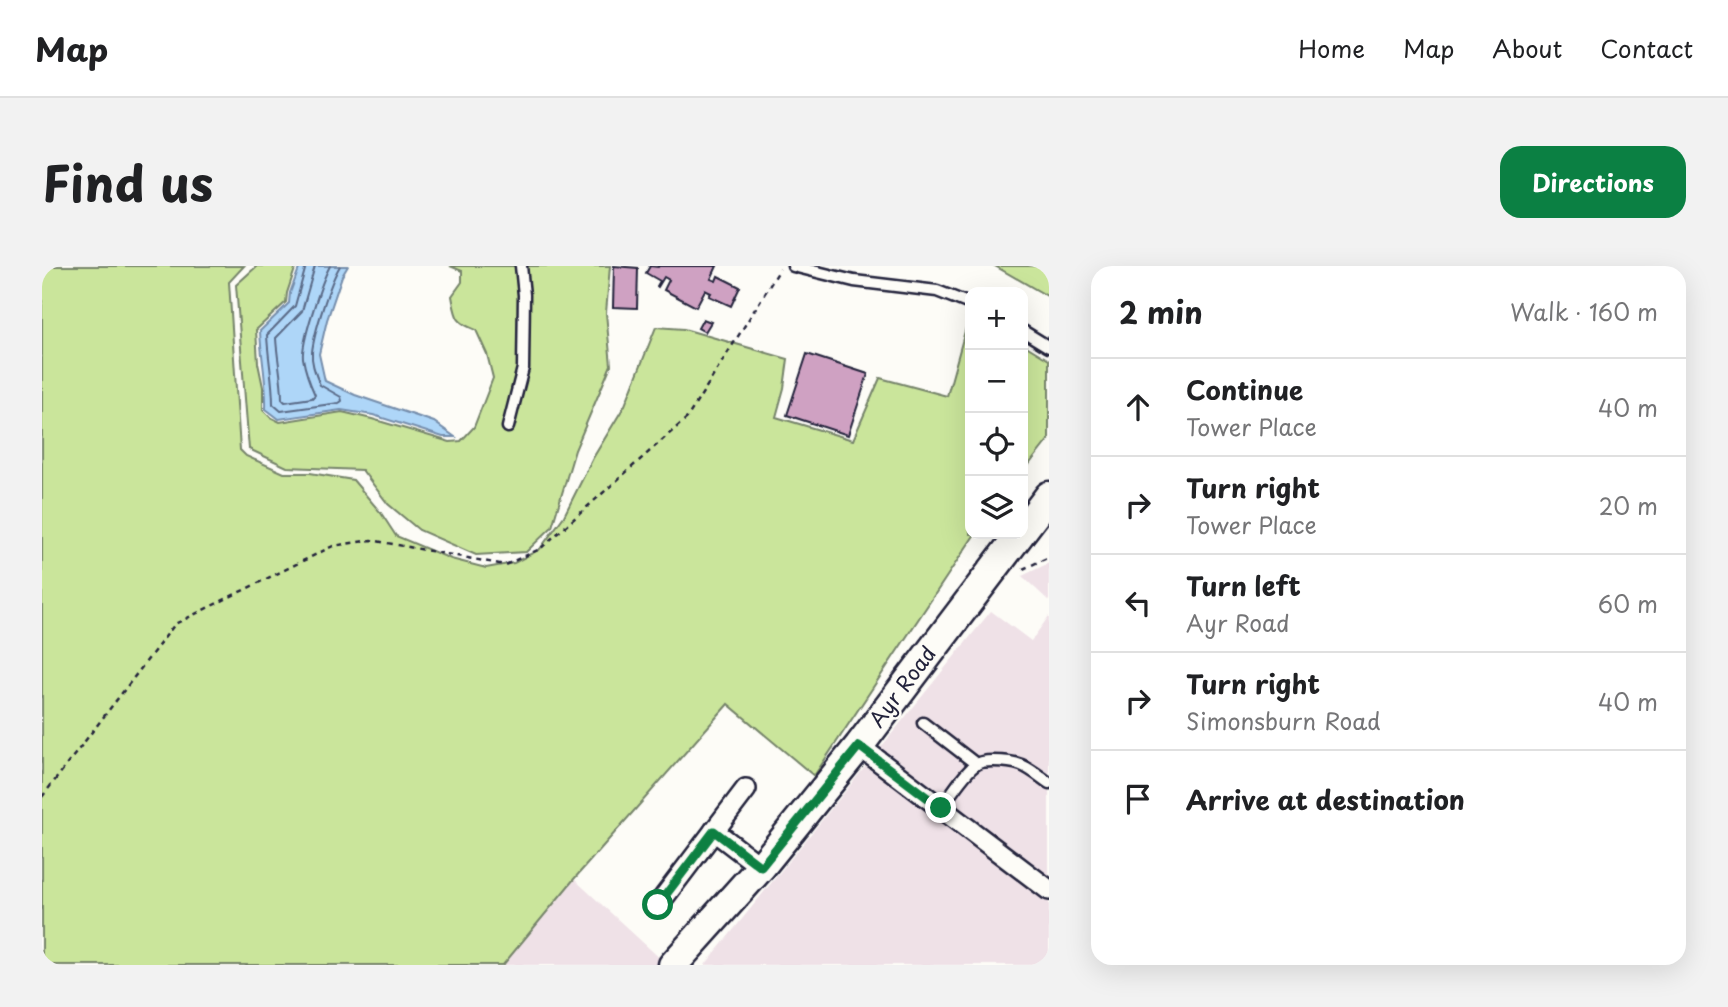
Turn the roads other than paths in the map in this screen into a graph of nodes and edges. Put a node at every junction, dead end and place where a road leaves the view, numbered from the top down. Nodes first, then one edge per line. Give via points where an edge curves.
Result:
1 (521, 266) edge
2 (793, 266) edge
3 (965, 302) edge
4 (1028, 334) edge
5 (1049, 347) edge
6 (508, 427) dead end
7 (1049, 496) edge
8 (1028, 523) edge
9 (1016, 539) edge
10 (923, 723) dead end
11 (859, 746) junction
12 (976, 764) junction
13 (1049, 783) edge
14 (746, 789) dead end
15 (941, 808) junction
16 (714, 831) junction
17 (761, 867) junction
18 (1049, 890) edge
19 (658, 905) dead end
20 (673, 965) edge

1 - 6 lane via 523,368
2 - 3 lane via 854,281 937,291
4 - 5 lane
7 - 8 main road, Ayr Road
9 - 11 main road, Ayr Road
10 - 12 lane
11 - 15 street
11 - 17 main road, Ayr Road
12 - 13 lane via 1012,761
12 - 15 lane
14 - 16 street
15 - 18 street
16 - 17 street
16 - 19 street
17 - 20 main road, Ayr Road

